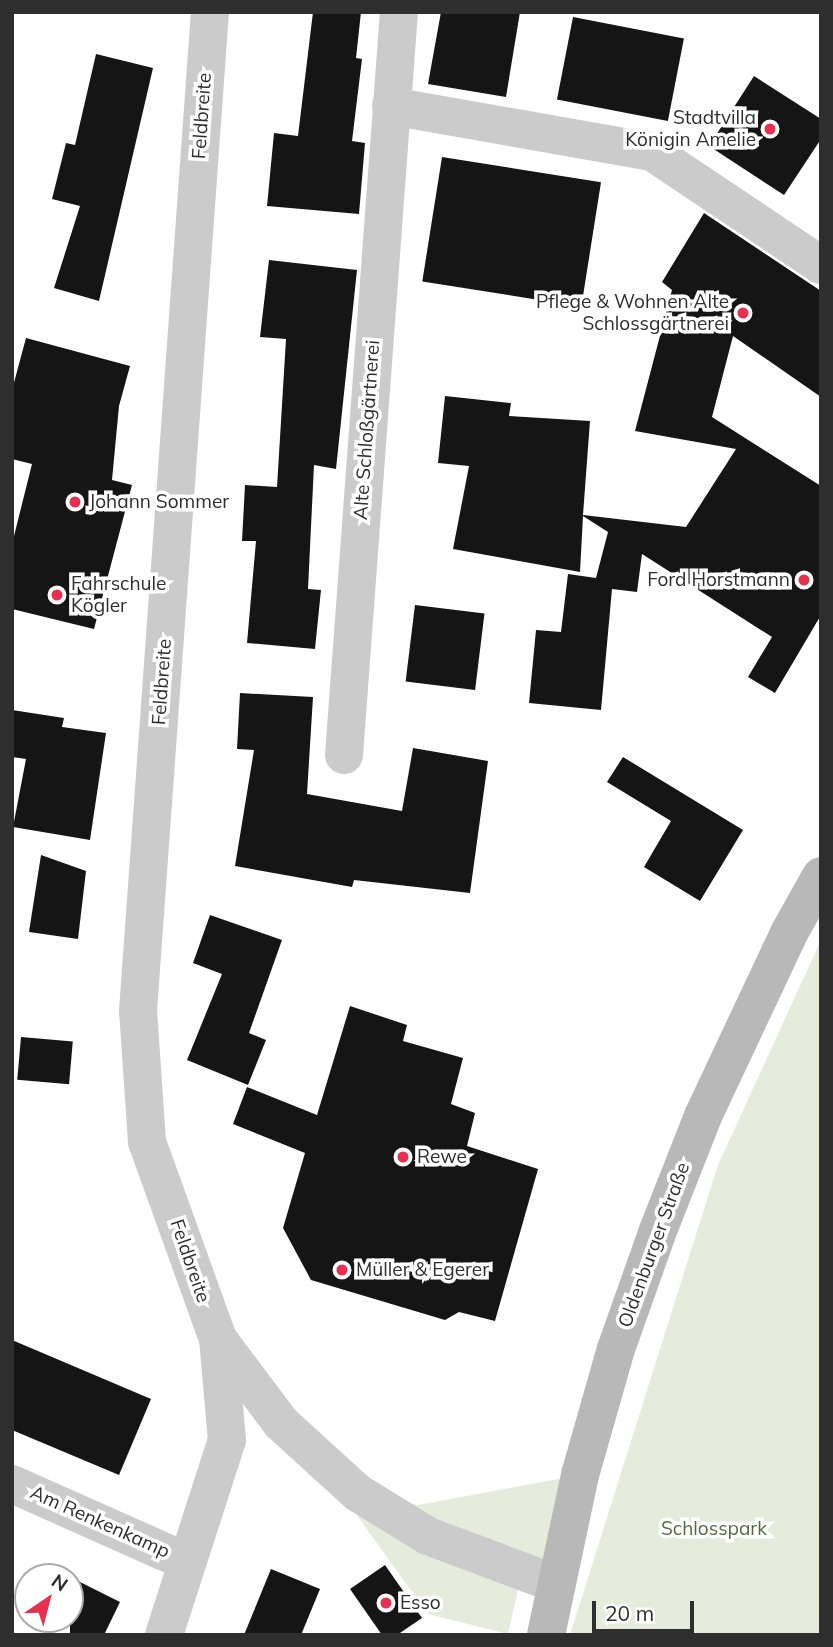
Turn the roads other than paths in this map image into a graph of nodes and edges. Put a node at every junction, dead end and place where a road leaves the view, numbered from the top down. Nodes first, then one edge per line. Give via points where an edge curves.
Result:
1 (211, 12) edge
2 (399, 12) edge
3 (391, 106) junction
4 (821, 265) edge
5 (344, 755) dead end
6 (821, 876) edge
7 (218, 1339) junction
8 (12, 1483) edge
9 (187, 1562) junction
10 (554, 1583) junction
11 (163, 1635) edge
12 (546, 1635) edge

1 - 7 street, Feldbreite via 138,1011 147,1142
2 - 3 street, Alte Schloßgärtnerei
3 - 4 street via 652,152
3 - 5 street, Alte Schloßgärtnerei
6 - 10 street, Oldenburger Straße via 789,933 703,1116 657,1233 616,1349
7 - 9 street, Feldbreite via 227,1440
7 - 10 street, Feldbreite via 281,1423 358,1493 428,1536
8 - 9 street, Am Renkenkamp
9 - 11 street, Feldbreite
10 - 12 street, Oldenburger Straße

